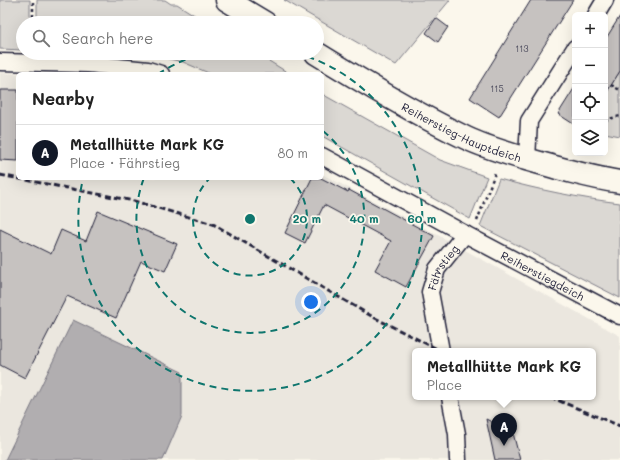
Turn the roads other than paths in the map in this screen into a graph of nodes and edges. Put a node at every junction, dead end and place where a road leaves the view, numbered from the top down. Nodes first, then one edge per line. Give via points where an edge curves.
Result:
1 (227, 0) edge
2 (605, 0) edge
3 (598, 12) edge
4 (254, 16) edge
5 (572, 53) edge
6 (324, 58) edge
7 (0, 62) edge
8 (154, 72) edge
9 (324, 157) edge
10 (527, 159) junction
11 (620, 182) edge
12 (471, 229) junction
13 (620, 316) edge
14 (440, 348) edge
15 (451, 400) edge
16 (458, 460) edge

1 - 4 main road
2 - 3 street
5 - 10 street via 529,121
6 - 10 main road, Reiherstieg-Hauptdeich via 400,104 467,139
7 - 8 street via 88,64
9 - 12 street, Reiherstiegdeich
10 - 11 main road, Reiherstieg-Hauptdeich via 599,179
12 - 13 street, Reiherstiegdeich
12 - 14 street, Fährstieg via 437,269 430,292
15 - 16 street via 457,434

